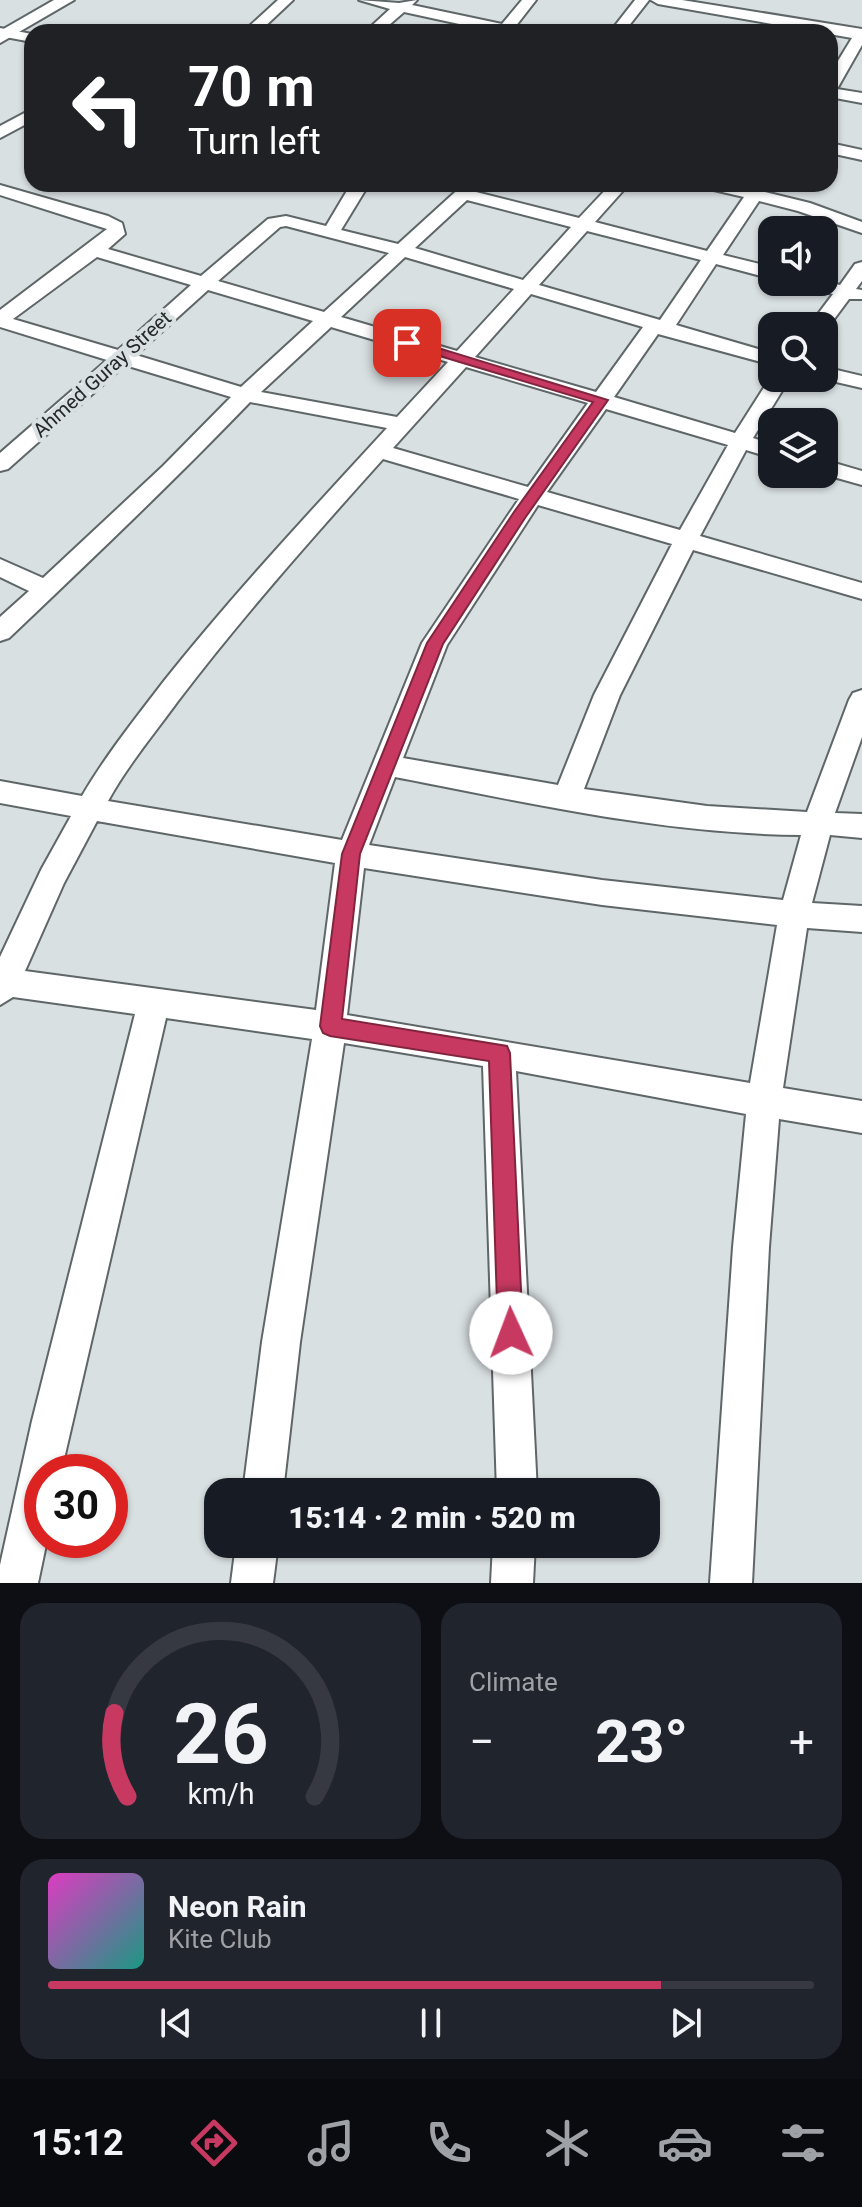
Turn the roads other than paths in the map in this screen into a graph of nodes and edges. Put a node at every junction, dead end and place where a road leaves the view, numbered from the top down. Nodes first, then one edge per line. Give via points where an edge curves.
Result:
1 (45, 0) edge
2 (66, 0) edge
3 (286, 0) edge
4 (366, 0) edge
5 (529, 0) edge
6 (642, 0) edge
7 (658, 0) edge
8 (665, 0) edge
9 (406, 3) edge
10 (746, 16) junction
11 (259, 24) edge
12 (381, 24) edge
13 (484, 24) edge
14 (514, 24) edge
15 (623, 24) edge
16 (741, 24) edge
17 (794, 24) edge
18 (838, 31) edge
19 (2, 33) edge
20 (861, 35) edge
21 (24, 37) edge
22 (838, 75) edge
23 (838, 91) edge
24 (862, 98) edge
25 (24, 119) edge
26 (0, 133) edge
27 (838, 150) edge
28 (862, 155) edge
29 (355, 192) edge
30 (467, 192) edge
31 (480, 192) edge
32 (612, 192) edge
33 (756, 192) edge
34 (767, 192) edge
35 (8, 193) edge
36 (0, 205) edge
37 (583, 223) junction
38 (862, 228) edge
39 (331, 232) junction
40 (93, 250) junction
41 (404, 251) junction
42 (713, 258) junction
43 (862, 268) edge
44 (758, 269) edge
45 (203, 282) junction
46 (524, 288) junction
47 (852, 294) edge
48 (833, 312) edge
49 (328, 319) junction
50 (0, 320) edge
51 (659, 328) junction
52 (758, 355) edge
53 (123, 358) junction
54 (460, 358) junction
55 (838, 376) edge
56 (862, 382) edge
57 (771, 392) edge
58 (245, 395) junction
59 (601, 400) junction
60 (402, 424) junction
61 (740, 442) junction
62 (758, 447) edge
63 (378, 451) junction
64 (0, 464) edge
65 (838, 471) edge
66 (862, 478) edge
67 (532, 497) junction
68 (685, 542) junction
69 (0, 567) edge
70 (46, 589) junction
71 (862, 591) edge
72 (0, 632) edge
73 (860, 712) edge
74 (386, 765) junction
75 (0, 792) edge
76 (566, 799) junction
77 (88, 809) junction
78 (819, 822) junction
79 (862, 826) edge
80 (351, 854) junction
81 (795, 915) junction
82 (862, 919) edge
83 (2, 987) edge
84 (154, 1002) junction
85 (330, 1026) junction
86 (499, 1053) junction
87 (763, 1102) junction
88 (862, 1117) edge
89 (265, 1478) edge
90 (516, 1478) edge
91 (255, 1558) edge
92 (513, 1558) edge
93 (17, 1583) edge
94 (252, 1583) edge
95 (512, 1583) edge
96 (731, 1583) edge

1 - 19 main road
2 - 19 main road
3 - 11 street
4 - 9 street
5 - 14 street
6 - 15 street
7 - 8 street
8 - 10 street
9 - 12 street
9 - 13 street
10 - 16 street
10 - 17 street
18 - 20 street
19 - 21 street
20 - 22 street
23 - 24 street
25 - 26 street
27 - 28 street
29 - 39 street
30 - 41 street
31 - 37 street
32 - 37 street
33 - 42 street
34 - 38 street
35 - 36 street
35 - 40 street via 116,227 116,234
37 - 42 street
37 - 46 street
39 - 41 street, Ahmed Guray Street
39 - 45 street, Ahmed Guray Street via 274,223
40 - 45 street
40 - 50 street
41 - 46 street, Ahmed Guray Street
41 - 49 street
42 - 44 street
42 - 51 street
43 - 47 street
45 - 49 street
45 - 53 street, Ahmed Guray Street
46 - 51 street, Ahmed Guray Street
46 - 54 street
47 - 48 street
49 - 54 street
49 - 58 street
50 - 53 street
51 - 52 street, Ahmed Guray Street
51 - 59 street
53 - 58 street
53 - 64 street, Ahmed Guray Street
54 - 59 street
54 - 60 street
55 - 56 street
57 - 61 street
58 - 60 street
58 - 70 street
59 - 61 street
59 - 67 street
60 - 63 street
61 - 62 street
61 - 68 street
63 - 67 street
63 - 77 street via 196,659 112,768
65 - 66 street
67 - 68 street
67 - 74 street via 435,643
68 - 71 street
68 - 76 street via 607,695
69 - 70 street
70 - 72 street
73 - 78 street
74 - 76 street
74 - 80 street
75 - 77 street
76 - 78 street via 756,822
77 - 80 street
77 - 83 street
78 - 79 street
78 - 81 street
80 - 81 street via 588,891
80 - 85 street
81 - 82 street
81 - 87 street
83 - 84 street
84 - 85 street
84 - 93 street
85 - 86 street
85 - 89 street
86 - 87 street
86 - 90 street
87 - 88 street
87 - 96 street via 750,1225
91 - 94 street
92 - 95 street

